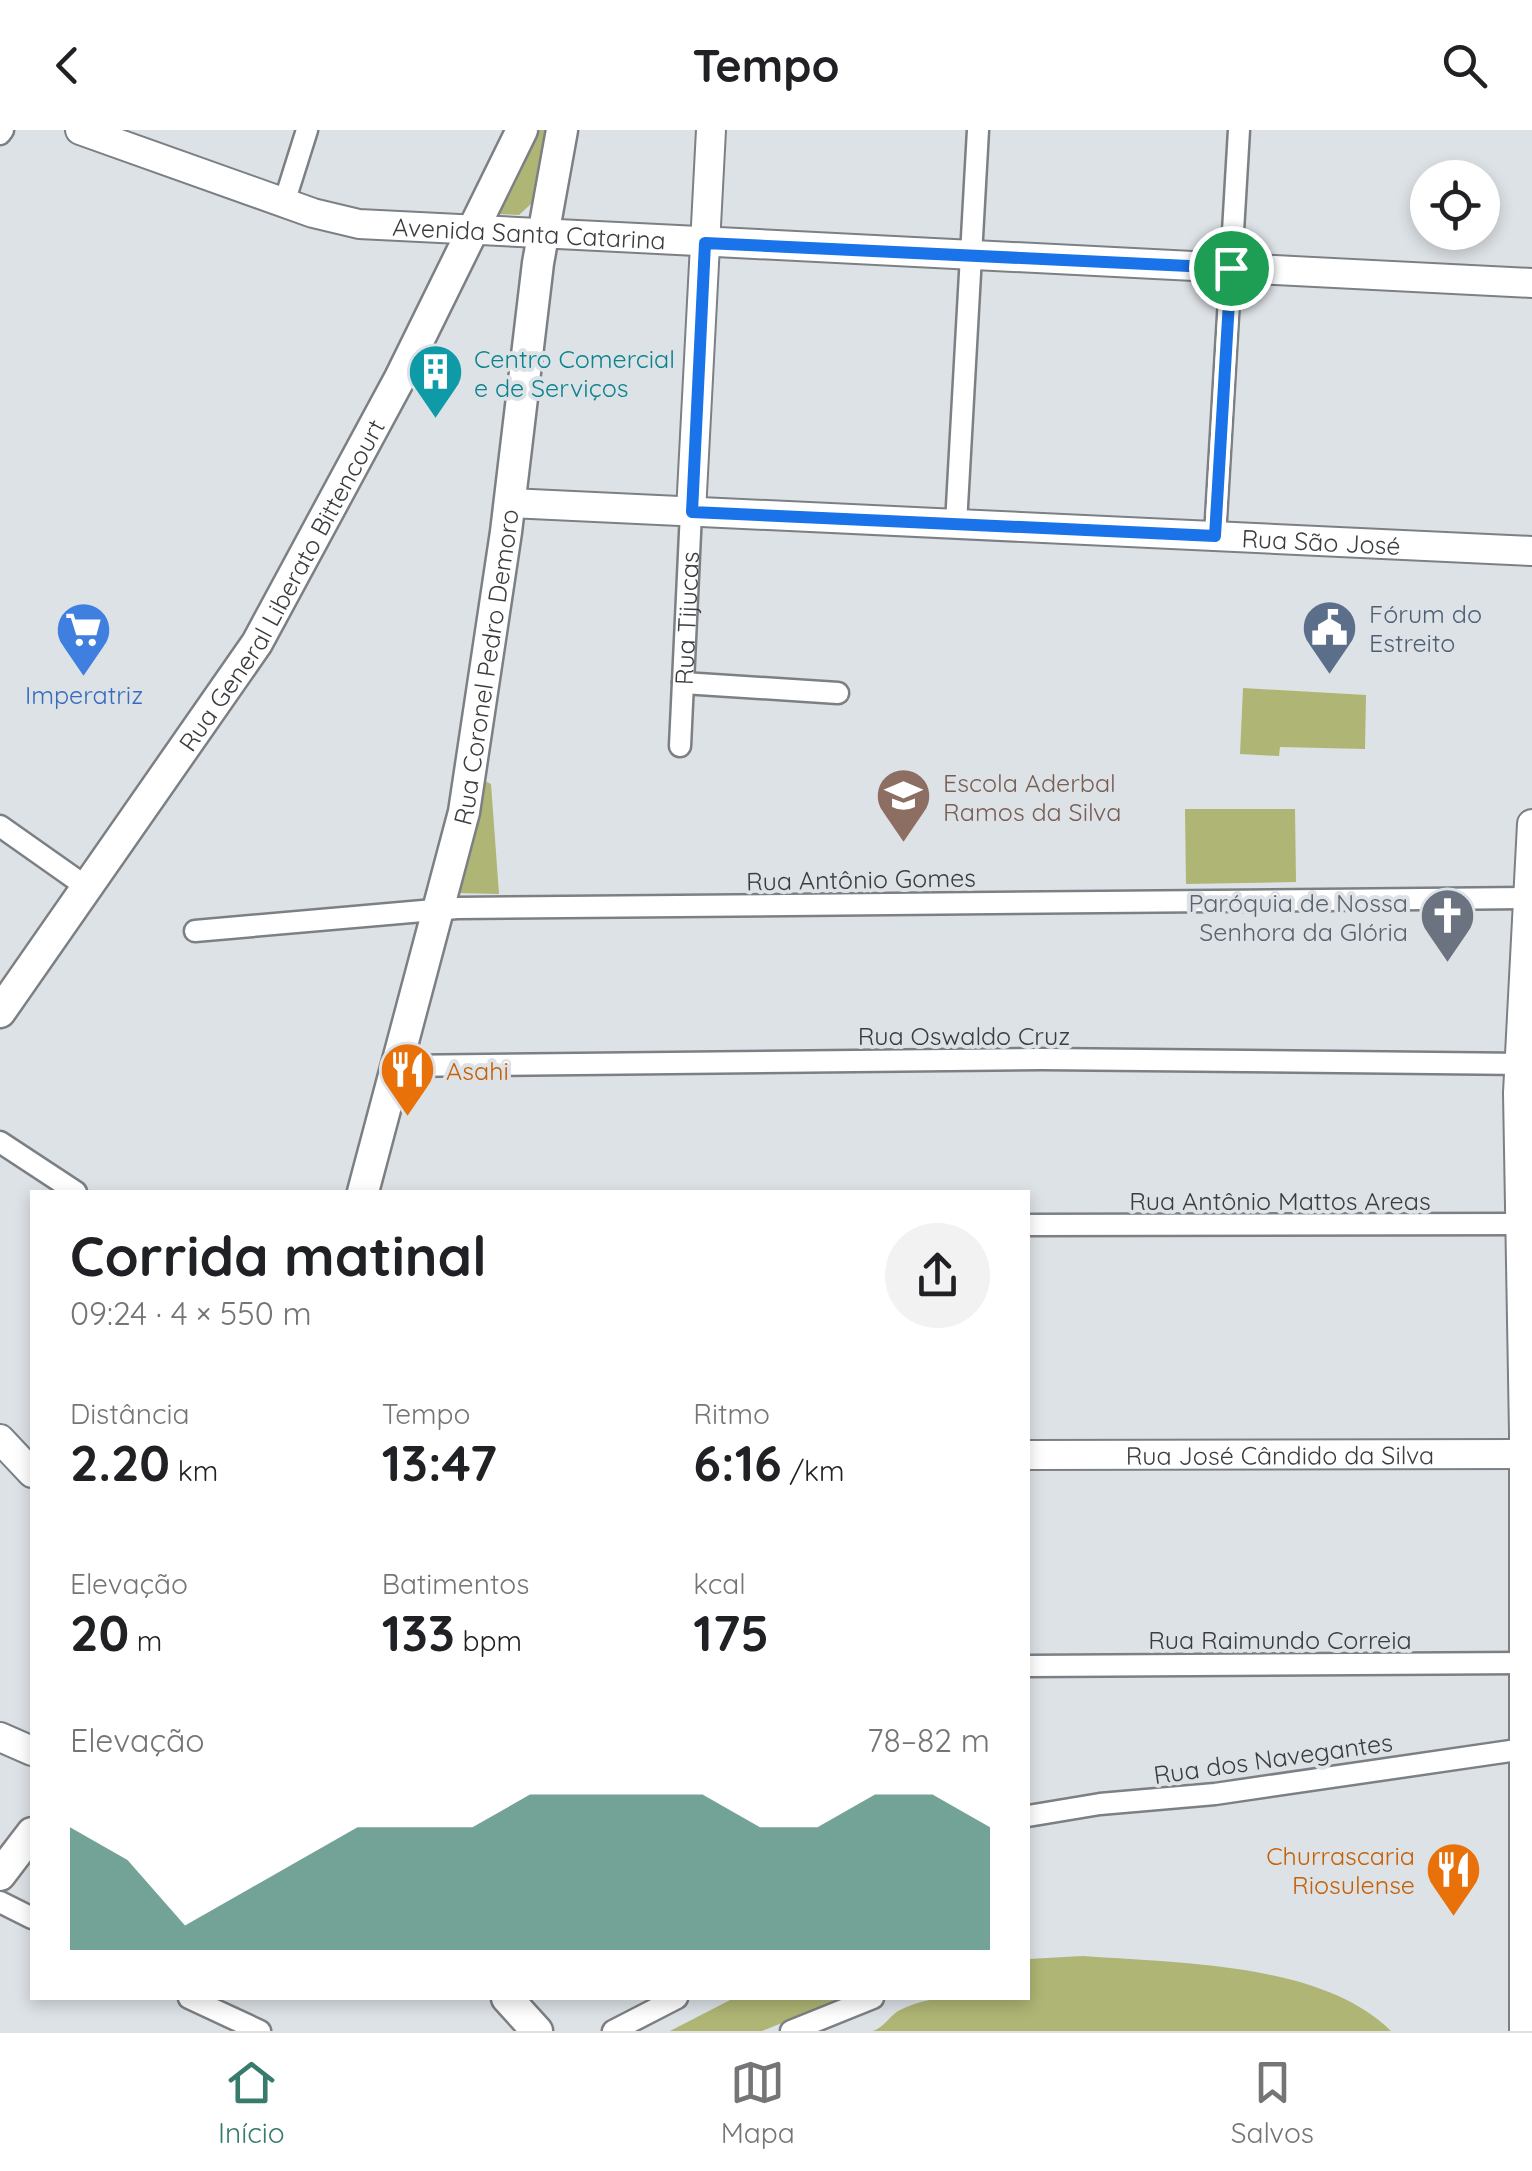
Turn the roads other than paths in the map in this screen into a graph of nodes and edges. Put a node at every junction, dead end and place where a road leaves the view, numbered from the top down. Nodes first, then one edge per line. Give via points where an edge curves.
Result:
1 (80, 130) edge
2 (307, 130) edge
3 (522, 130) edge
4 (562, 130) edge
5 (711, 130) edge
6 (978, 130) edge
7 (1239, 130) edge
8 (284, 203) junction
9 (472, 230) junction
10 (543, 235) junction
11 (705, 243) junction
12 (971, 255) junction
13 (1231, 268) junction
14 (1532, 283) edge
15 (510, 503) junction
16 (692, 512) junction
17 (956, 524) junction
18 (1215, 536) junction
19 (1532, 551) edge
20 (683, 682) junction
21 (838, 693) dead end
22 (680, 746) dead end
23 (1532, 824) edge
24 (0, 826) edge
25 (88, 888) junction
26 (1528, 898) junction
27 (439, 909) junction
28 (194, 931) dead end
29 (0, 1012) edge
30 (1525, 1064) edge
31 (397, 1066) junction
32 (0, 1142) edge
33 (73, 1190) edge
34 (365, 1190) edge
35 (1527, 1224) edge
36 (1030, 1226) edge
37 (0, 1439) edge
38 (1528, 1454) edge
39 (1030, 1455) edge
40 (30, 1472) edge
41 (1528, 1663) edge
42 (1030, 1666) edge
43 (0, 1738) edge
44 (1524, 1749) junction
45 (30, 1750) edge
46 (1030, 1816) edge
47 (30, 1836) edge
48 (1529, 1867) edge
49 (0, 1875) edge
50 (0, 1902) edge
51 (30, 1917) edge
52 (193, 2000) edge
53 (509, 2000) edge
54 (673, 2000) edge
55 (868, 2000) edge
56 (534, 2030) edge
57 (260, 2031) edge
58 (613, 2031) edge
59 (791, 2031) edge
60 (1524, 2031) edge

1 - 8 street, Avenida Santa Catarina
2 - 8 street
3 - 9 main road, Rua General Liberato Bittencourt
4 - 10 main road, Rua Coronel Pedro Demoro
5 - 11 street, Rua Tijucas
6 - 12 street
7 - 13 street
8 - 9 street, Avenida Santa Catarina via 359,224
9 - 10 street, Avenida Santa Catarina
9 - 25 main road, Rua General Liberato Bittencourt via 257,643
10 - 11 street, Avenida Santa Catarina
10 - 15 main road, Rua Coronel Pedro Demoro
11 - 12 street, Avenida Santa Catarina
11 - 16 street, Rua Tijucas
12 - 13 street, Avenida Santa Catarina
12 - 17 street
13 - 14 street, Avenida Santa Catarina
13 - 18 street
15 - 16 street, Rua São José
15 - 27 main road, Rua Coronel Pedro Demoro via 472,771
16 - 17 street, Rua São José
16 - 20 street, Rua Tijucas
17 - 18 street, Rua São José
18 - 19 street, Rua São José
20 - 21 street
20 - 22 street, Rua Tijucas
23 - 26 street
24 - 25 street
25 - 29 main road, Rua General Liberato Bittencourt
26 - 27 street, Rua Antônio Gomes
26 - 30 street
27 - 28 street, Rua Antônio Gomes
27 - 31 main road, Rua Coronel Pedro Demoro
30 - 31 street, Rua Oswaldo Cruz via 1022,1059
30 - 35 street
31 - 34 main road, Rua Coronel Pedro Demoro
32 - 33 street
35 - 36 street, Rua Antônio Mattos Areas
35 - 38 street
37 - 40 street
38 - 39 street, Rua José Cândido da Silva
38 - 41 street
41 - 42 street, Rua Raimundo Correia
41 - 44 street
43 - 45 street
44 - 46 street, Rua dos Navegantes
44 - 48 street
47 - 49 main road
48 - 60 street
50 - 51 street
52 - 57 street
53 - 56 main road
54 - 58 street
55 - 59 street

